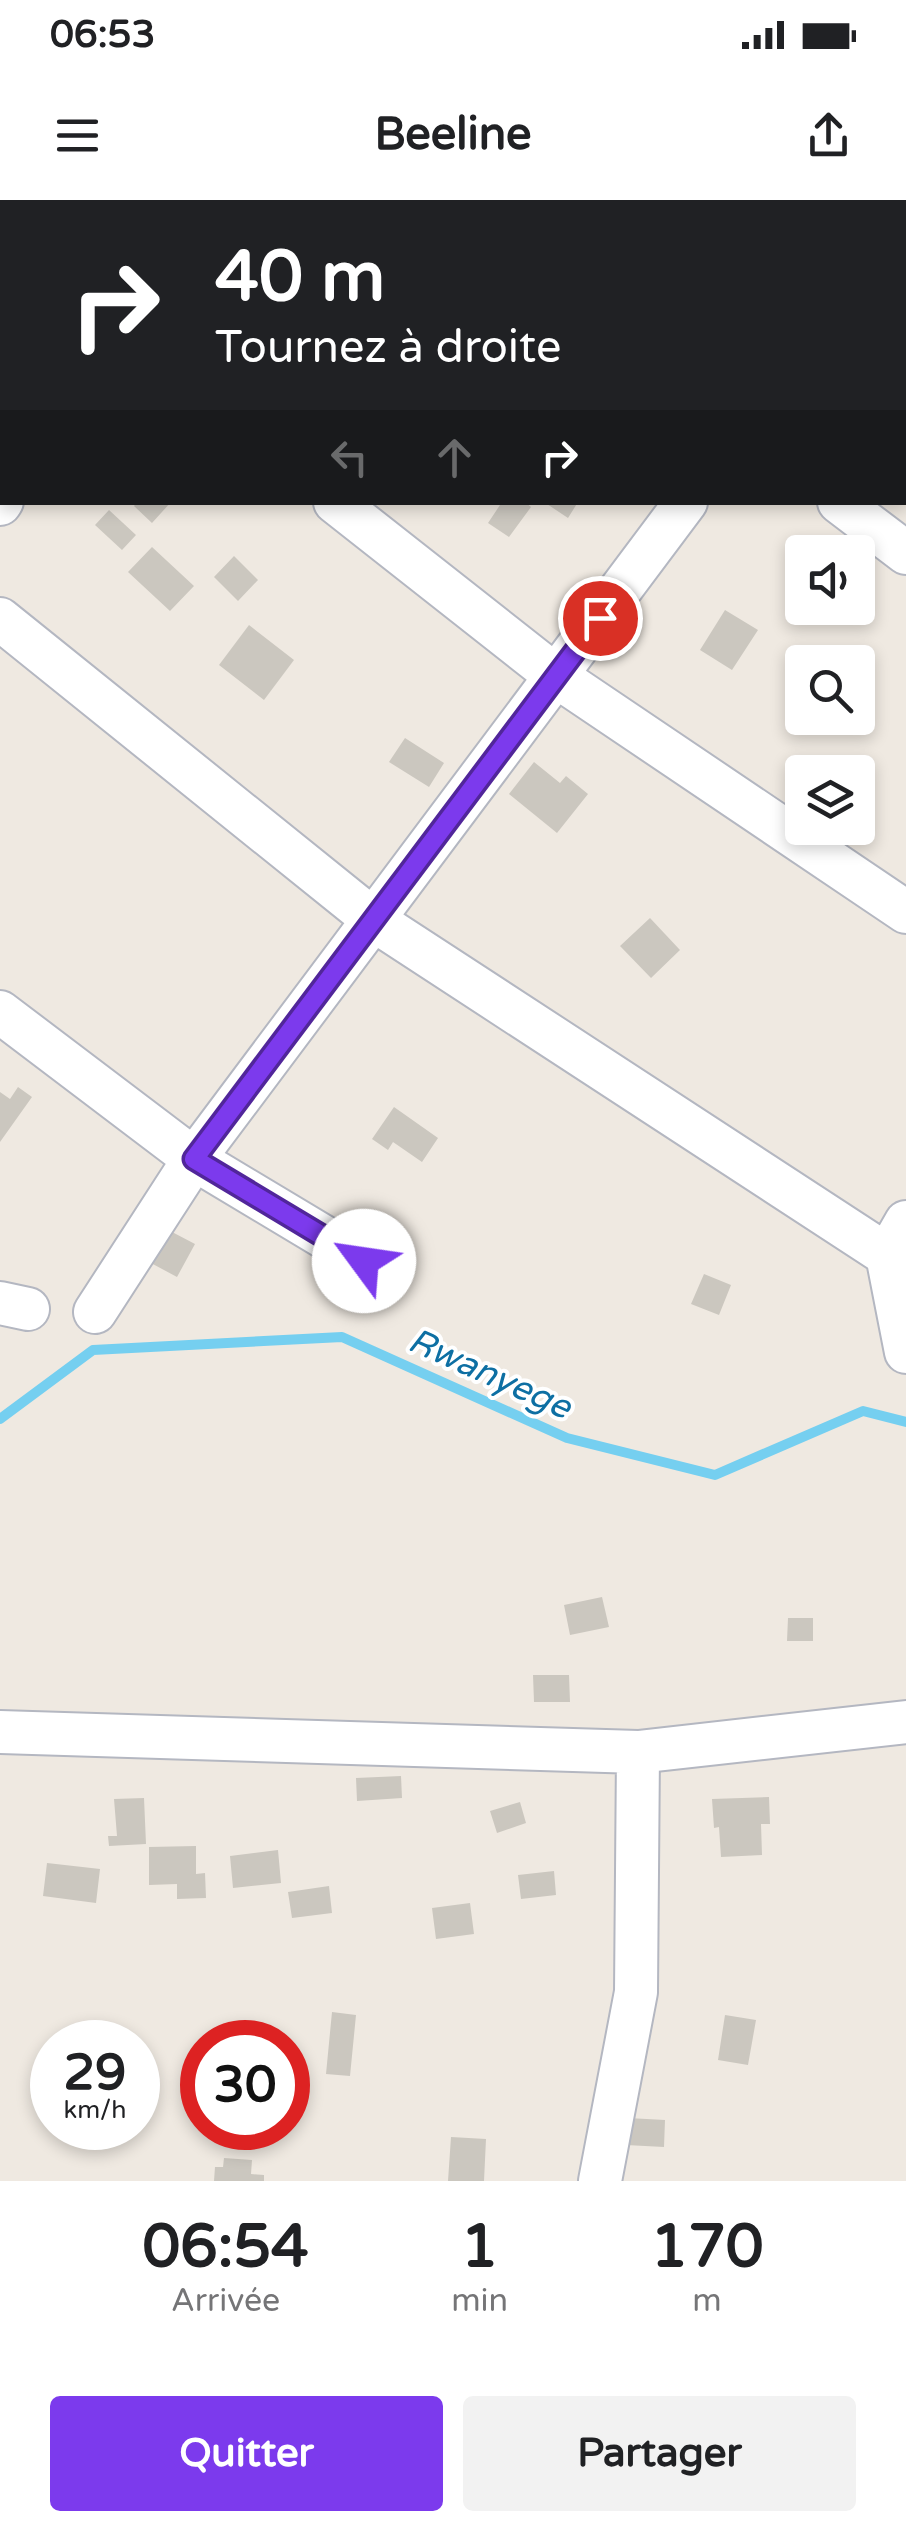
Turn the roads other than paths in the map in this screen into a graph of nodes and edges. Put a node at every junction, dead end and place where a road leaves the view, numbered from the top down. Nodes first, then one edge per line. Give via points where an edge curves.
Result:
1 (340, 505) edge
2 (684, 505) edge
3 (844, 505) edge
4 (906, 554) edge
5 (0, 619) edge
6 (556, 676) junction
7 (906, 912) edge
8 (375, 921) junction
9 (0, 1012) edge
10 (194, 1159) junction
11 (896, 1239) edge
12 (364, 1261) dead end
13 (95, 1312) dead end
14 (906, 1352) edge
15 (906, 1722) edge
16 (0, 1732) edge
17 (638, 1752) junction
18 (600, 2181) edge

1 - 6 street
2 - 6 street
3 - 4 street
5 - 8 street
6 - 7 street
6 - 8 street
8 - 10 street
8 - 11 street
9 - 10 street
10 - 12 street
10 - 13 street
11 - 14 street
15 - 17 street
16 - 17 street
17 - 18 street via 636,1992

